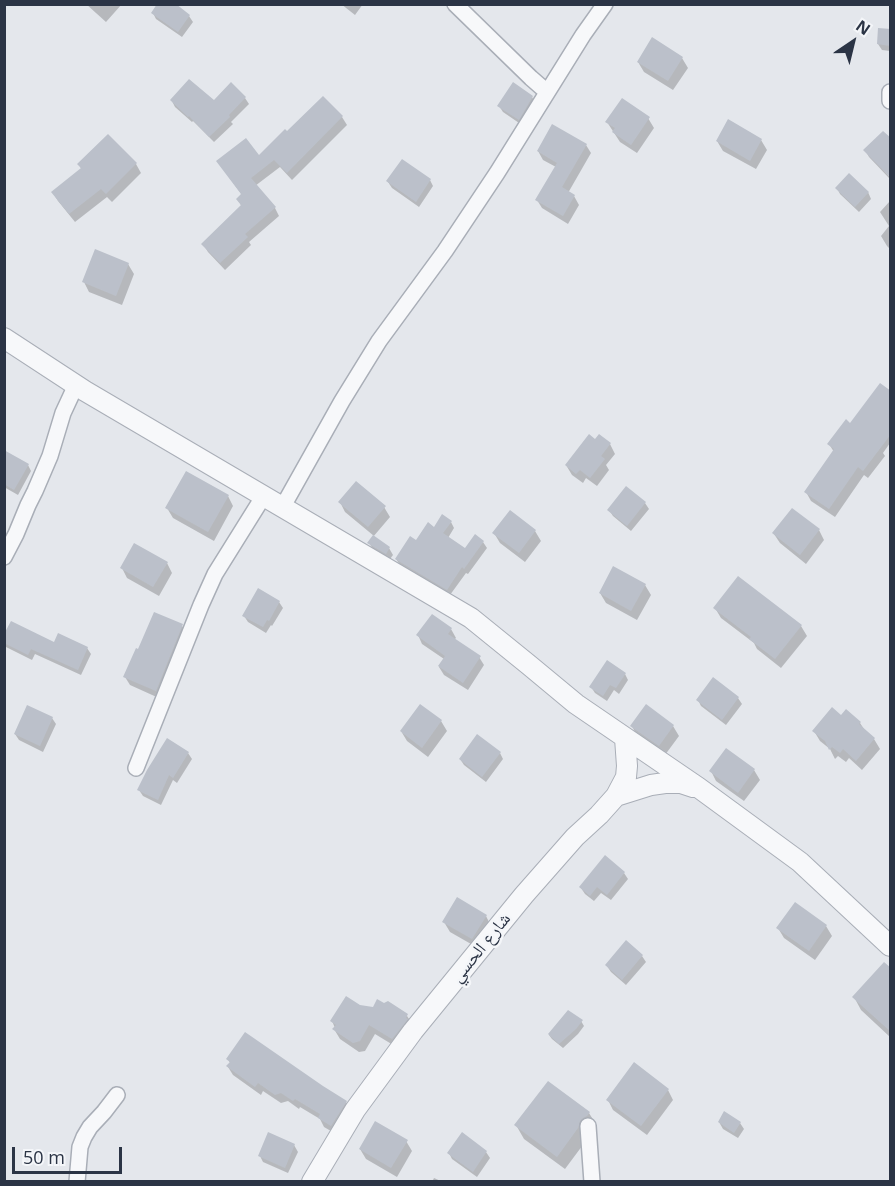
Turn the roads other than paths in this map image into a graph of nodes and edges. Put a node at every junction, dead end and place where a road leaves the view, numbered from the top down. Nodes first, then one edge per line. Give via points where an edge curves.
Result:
1 (455, 4) edge
2 (605, 4) edge
3 (547, 92) junction
4 (891, 92) edge
5 (891, 101) edge
6 (4, 338) edge
7 (76, 386) junction
8 (263, 497) junction
9 (282, 508) junction
10 (6, 551) edge
11 (625, 738) junction
12 (136, 768) dead end
13 (699, 788) junction
14 (616, 796) junction
15 (891, 946) edge
16 (117, 1095) dead end
17 (588, 1126) dead end
18 (77, 1182) edge
19 (312, 1182) edge
20 (592, 1182) edge

1 - 3 street
2 - 3 street
3 - 9 street via 445,251 379,341
4 - 5 street
6 - 7 street
7 - 8 street
7 - 10 street via 50,456
8 - 9 street
8 - 12 street via 215,574
9 - 11 street via 471,618 576,704
11 - 13 street
11 - 14 street via 626,777
13 - 14 street, شارع الحسي via 665,783
13 - 15 street via 800,862
14 - 19 street, شارع الحسي via 550,864 413,1031 355,1110
16 - 18 street via 84,1137
17 - 20 street

